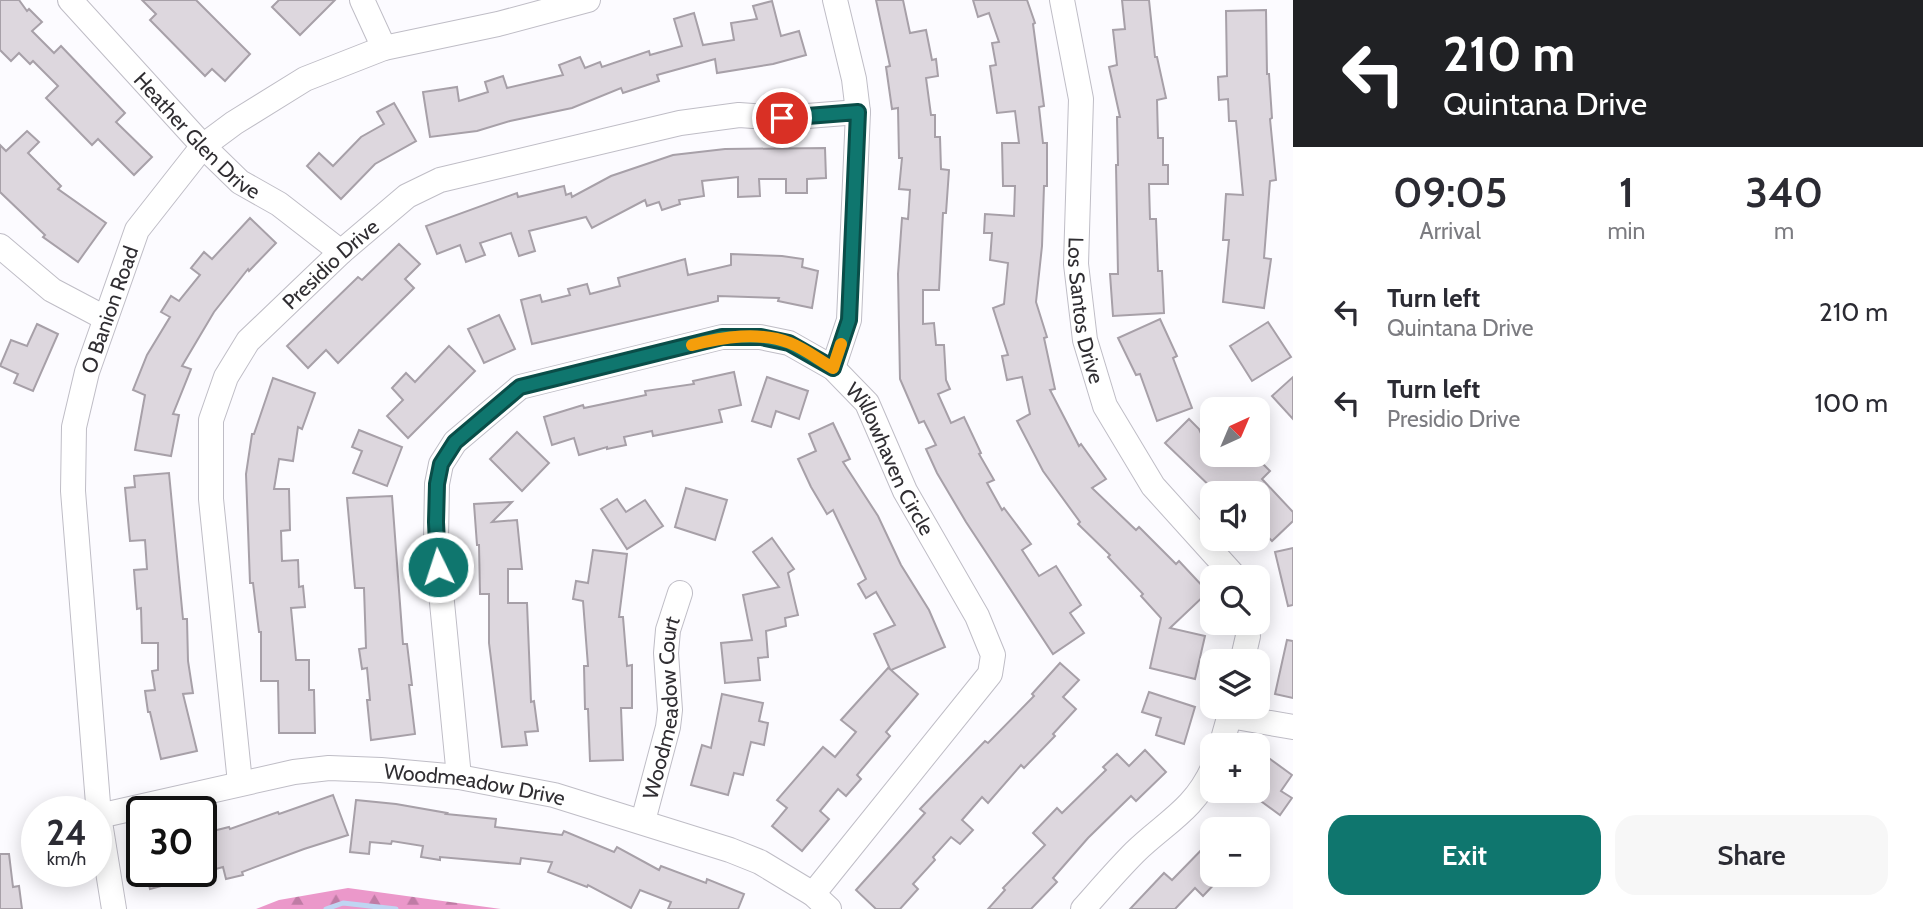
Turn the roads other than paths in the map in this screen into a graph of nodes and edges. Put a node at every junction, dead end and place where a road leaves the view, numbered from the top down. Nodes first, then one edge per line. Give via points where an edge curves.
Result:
1 (71, 0) edge
2 (362, 0) edge
3 (588, 0) edge
4 (835, 0) edge
5 (1062, 0) edge
6 (384, 48) junction
7 (858, 112) junction
8 (203, 146) junction
9 (0, 246) edge
10 (341, 252) junction
11 (105, 318) junction
12 (833, 368) junction
13 (1224, 565) edge
14 (680, 593) dead end
15 (1260, 719) edge
16 (1293, 727) edge
17 (459, 777) junction
18 (240, 783) junction
19 (1200, 792) edge
20 (97, 796) edge
21 (112, 813) edge
22 (643, 821) junction
23 (110, 887) edge
24 (821, 902) edge
25 (114, 909) edge
26 (1083, 909) edge

1 - 8 street, Heather Glen Drive
2 - 6 street
3 - 6 street, O Banion Road
4 - 7 street
5 - 13 street, Los Santos Drive via 1081,100 1076,264 1085,340 1105,406 1153,486
6 - 8 street, O Banion Road via 305,79
7 - 10 street, Presidio Drive via 782,118 739,115 680,123 440,180 407,196
7 - 12 street via 849,320
8 - 10 street, Heather Glen Drive via 240,182 279,204
8 - 11 street, O Banion Road via 138,230
9 - 11 street via 52,290
10 - 18 street, Presidio Drive via 248,341 226,377 211,419 211,499
11 - 20 street, O Banion Road via 74,427 73,491
12 - 17 street, Willowhaven Circle via 789,343 722,337 520,387 455,442 441,464 437,484 436,541
12 - 24 street, Willowhaven Circle via 867,403 905,491 977,616 993,655 989,674
14 - 22 street, Woodmeadow Court via 668,630 668,727
15 - 16 street
17 - 18 street, Woodmeadow Drive via 329,768
17 - 22 street, Woodmeadow Drive via 554,795
18 - 21 street, Woodmeadow Drive
19 - 26 street
22 - 24 street, Woodmeadow Drive via 760,862
23 - 25 street, O Banion Road

